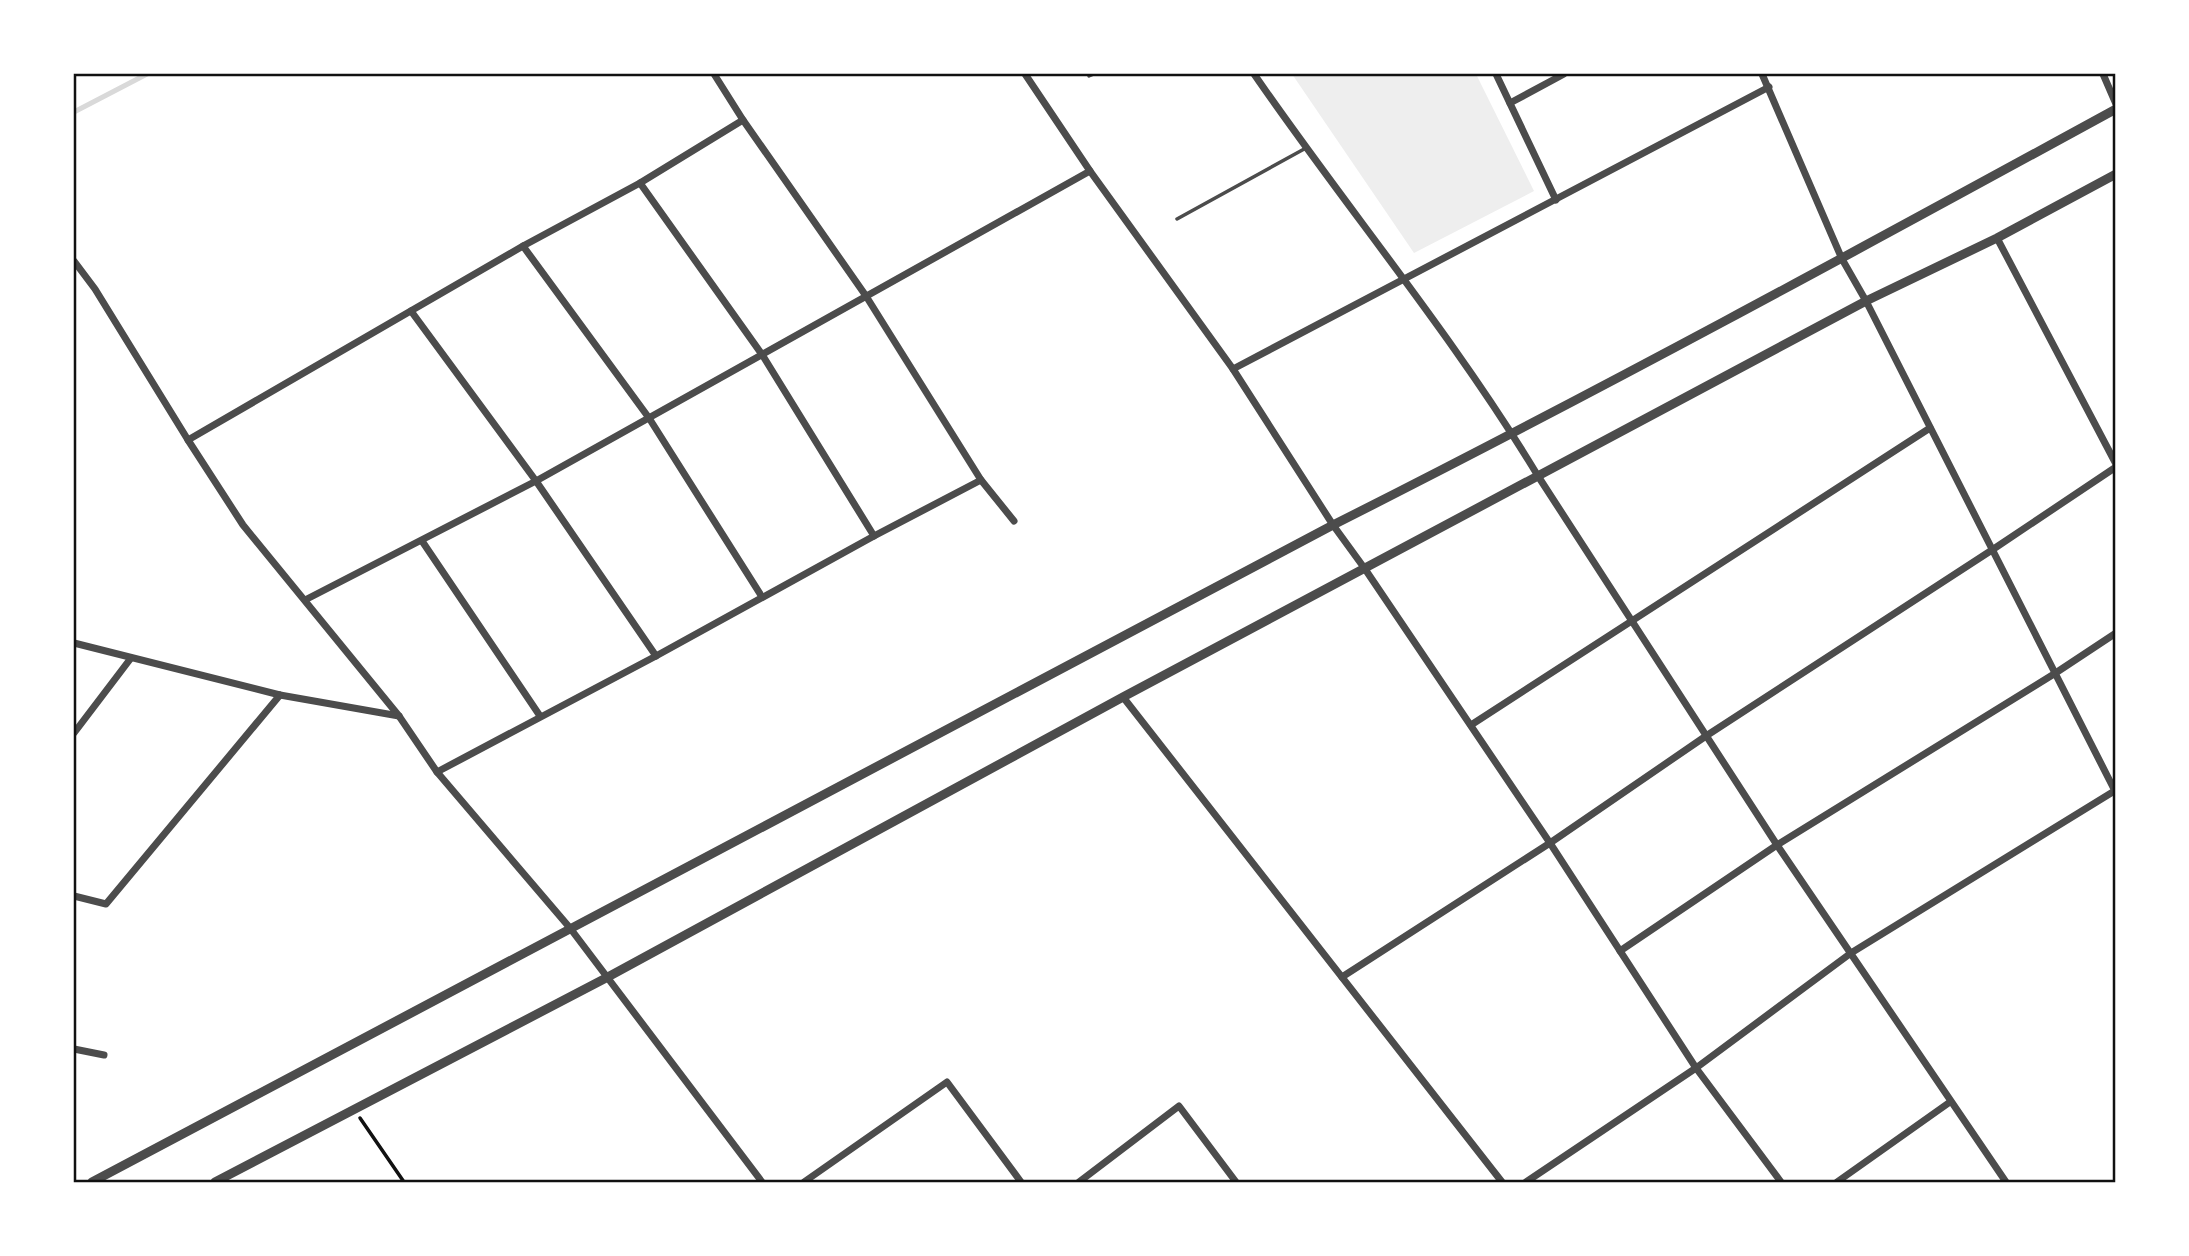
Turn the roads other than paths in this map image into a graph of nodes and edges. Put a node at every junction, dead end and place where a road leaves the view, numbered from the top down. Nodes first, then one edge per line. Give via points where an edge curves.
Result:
1 (714, 74) edge
2 (1025, 74) edge
3 (1254, 74) edge
4 (1496, 74) edge
5 (1564, 74) edge
6 (1762, 74) edge
7 (2103, 74) edge
8 (1769, 88) junction
9 (1510, 103) junction
10 (2116, 107) edge
11 (743, 120) junction
12 (1306, 148) junction
13 (1090, 171) junction
14 (2116, 174) edge
15 (640, 183) junction
16 (1556, 200) junction
17 (1177, 219) dead end
18 (1997, 238) junction
19 (523, 246) junction
20 (1842, 259) junction
21 (74, 261) edge
22 (1405, 279) junction
23 (866, 296) junction
24 (1866, 301) junction
25 (411, 311) junction
26 (763, 356) junction
27 (1233, 369) junction
28 (649, 418) junction
29 (1930, 428) junction
30 (1513, 434) junction
31 (188, 440) junction
32 (2116, 465) edge
33 (1538, 476) junction
34 (981, 480) junction
35 (536, 481) junction
36 (1014, 521) dead end
37 (1333, 525) junction
38 (874, 536) junction
39 (422, 541) junction
40 (1992, 550) junction
41 (1365, 569) junction
42 (762, 597) junction
43 (305, 600) junction
44 (1632, 621) junction
45 (2116, 633) edge
46 (74, 643) edge
47 (656, 656) junction
48 (131, 658) junction
49 (2054, 674) junction
50 (280, 695) junction
51 (1123, 697) junction
52 (398, 716) junction
53 (540, 716) junction
54 (1471, 725) junction
55 (74, 733) edge
56 (1706, 736) junction
57 (437, 772) junction
58 (2115, 792) edge
59 (1550, 844) junction
60 (1777, 845) junction
61 (74, 896) edge
62 (570, 928) junction
63 (1620, 951) junction
64 (1852, 953) junction
65 (1342, 977) junction
66 (606, 978) junction
67 (74, 1049) edge
68 (104, 1055) dead end
69 (1696, 1068) junction
70 (1950, 1102) junction
71 (92, 1182) edge
72 (215, 1182) edge
73 (762, 1182) edge
74 (804, 1182) edge
75 (1021, 1182) edge
76 (1079, 1182) edge
77 (1236, 1182) edge
78 (1502, 1182) edge
79 (1526, 1182) edge
80 (1781, 1182) edge
81 (1837, 1182) edge
82 (2006, 1182) edge

1 - 11 street
2 - 13 street
3 - 12 street
4 - 9 street
5 - 9 street
6 - 8 street
7 - 10 street
8 - 16 street
8 - 20 street
9 - 16 street
10 - 20 street
11 - 15 street
11 - 23 street
12 - 17 lane
12 - 22 street
13 - 23 street
13 - 27 street
14 - 18 street
15 - 19 street
15 - 26 street
16 - 22 street
18 - 24 street
18 - 32 street
19 - 25 street
19 - 28 street
20 - 24 street
20 - 30 street
21 - 31 street
22 - 27 street
22 - 30 street
23 - 26 street
23 - 34 street
24 - 29 street
24 - 33 street
25 - 31 street
25 - 35 street
26 - 28 street
26 - 38 street
27 - 37 street
28 - 35 street
28 - 42 street
29 - 40 street
29 - 44 street
30 - 33 street
30 - 37 street
31 - 43 street via 243,525
32 - 40 street
33 - 41 street
33 - 44 street
34 - 36 street
34 - 38 street
35 - 39 street
35 - 47 street
37 - 41 street
37 - 62 street
38 - 42 street
39 - 43 street
39 - 53 street
40 - 49 street
40 - 56 street
41 - 51 street
41 - 54 street
42 - 47 street
43 - 52 street
44 - 54 street
44 - 56 street
45 - 49 street
46 - 48 street
47 - 53 street
48 - 50 street
48 - 55 street
49 - 58 street
49 - 60 street
50 - 52 street
50 - 61 street via 106,904
51 - 65 street
51 - 66 street
52 - 57 street
53 - 57 street
54 - 59 street
56 - 59 street
56 - 60 street
57 - 62 street
58 - 64 street
59 - 63 street
59 - 65 street
60 - 63 street
60 - 64 street
62 - 66 street
62 - 71 street
63 - 69 street
64 - 69 street
64 - 70 street
65 - 78 street
66 - 72 street
66 - 73 street
67 - 68 street
69 - 79 street
69 - 80 street
70 - 81 street
70 - 82 street
74 - 75 street via 947,1082
76 - 77 street via 1179,1106

